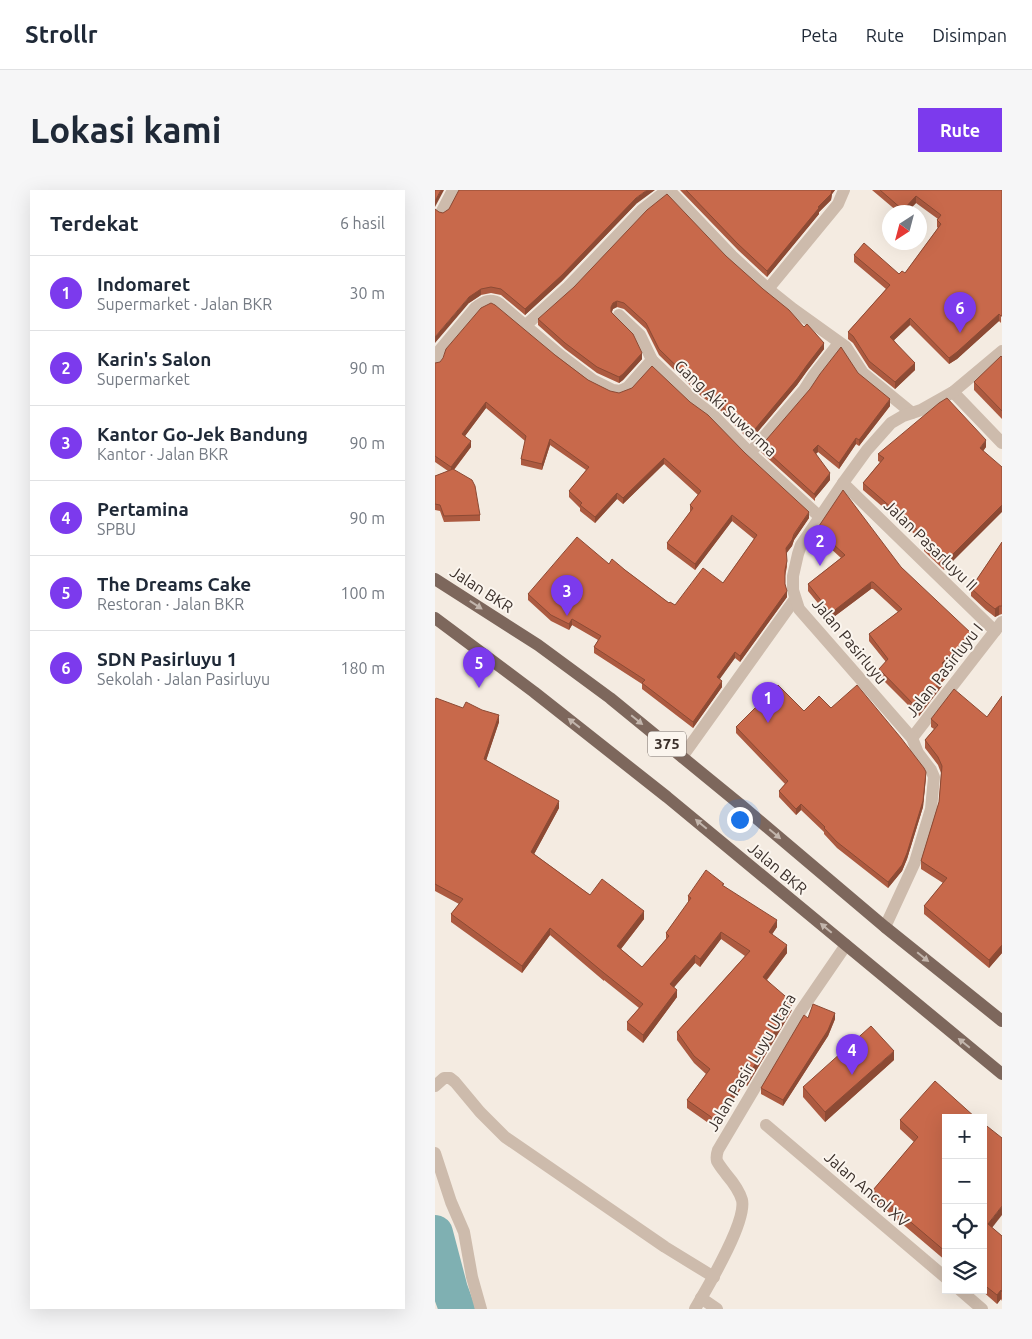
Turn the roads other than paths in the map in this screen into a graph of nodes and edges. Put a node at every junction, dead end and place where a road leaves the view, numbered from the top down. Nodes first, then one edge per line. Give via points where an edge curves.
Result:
1 (453, 190) edge
2 (668, 190) edge
3 (844, 190) edge
4 (443, 210) edge
5 (768, 289) junction
6 (619, 315) dead end
7 (525, 326) junction
8 (839, 343) junction
9 (1002, 351) edge
10 (653, 360) junction
11 (435, 361) edge
12 (953, 392) junction
13 (912, 413) junction
14 (1002, 443) edge
15 (750, 453) junction
16 (843, 482) junction
17 (820, 517) junction
18 (435, 579) edge
19 (795, 599) junction
20 (435, 618) edge
21 (999, 626) edge
22 (912, 738) junction
23 (682, 756) junction
24 (885, 927) junction
25 (845, 944) junction
26 (1002, 1021) edge
27 (1002, 1074) edge
28 (435, 1086) edge
29 (766, 1125) dead end
30 (435, 1153) edge
31 (942, 1275) edge
32 (714, 1277) junction
33 (965, 1294) edge
34 (698, 1304) edge
35 (481, 1309) edge
36 (717, 1309) edge
37 (982, 1309) edge

1 - 4 street
2 - 5 street
2 - 7 street via 643,210
3 - 5 street via 838,204
5 - 8 street
6 - 10 street, Gang Aki Suwarma via 640,335
7 - 10 street via 593,380 613,390 628,387
7 - 11 street via 498,302 489,300 481,303 439,351
8 - 13 street via 846,347 863,373
8 - 15 street
9 - 12 street, Jalan Pasirluyu
10 - 15 street, Gang Aki Suwarma
12 - 13 street, Jalan Pasirluyu
12 - 14 street
13 - 16 street, Jalan Pasirluyu via 891,423
15 - 17 street, Gang Aki Suwarma
16 - 17 street, Jalan Pasirluyu
16 - 21 street, Jalan Pasarluyu II
17 - 19 street, Jalan Pasirluyu via 798,554 793,576
18 -> 23 main road, Jalan BKR / 375 via 538,645
19 - 22 street, Jalan Pasirluyu via 799,609
19 - 23 street
25 -> 20 main road, Jalan BKR / 375 via 667,796
21 - 22 street, Jalan Pasirluyu I
22 - 24 street, Jalan Pasirluyu via 934,777 931,809 915,862
23 -> 24 main road, Jalan BKR / 375
24 -> 26 main road, Jalan BKR / 375
27 -> 25 main road, Jalan BKR / 375
25 - 32 street, Jalan Pasir Luyu Utara via 800,1012 718,1150 717,1161 742,1202 741,1220
28 - 32 street via 444,1078 455,1082 505,1137
29 - 31 street, Jalan Ancol XV
30 - 35 street via 464,1232
32 - 34 street, Jalan Pasir Luyu Utara
33 - 37 street
34 - 36 street

